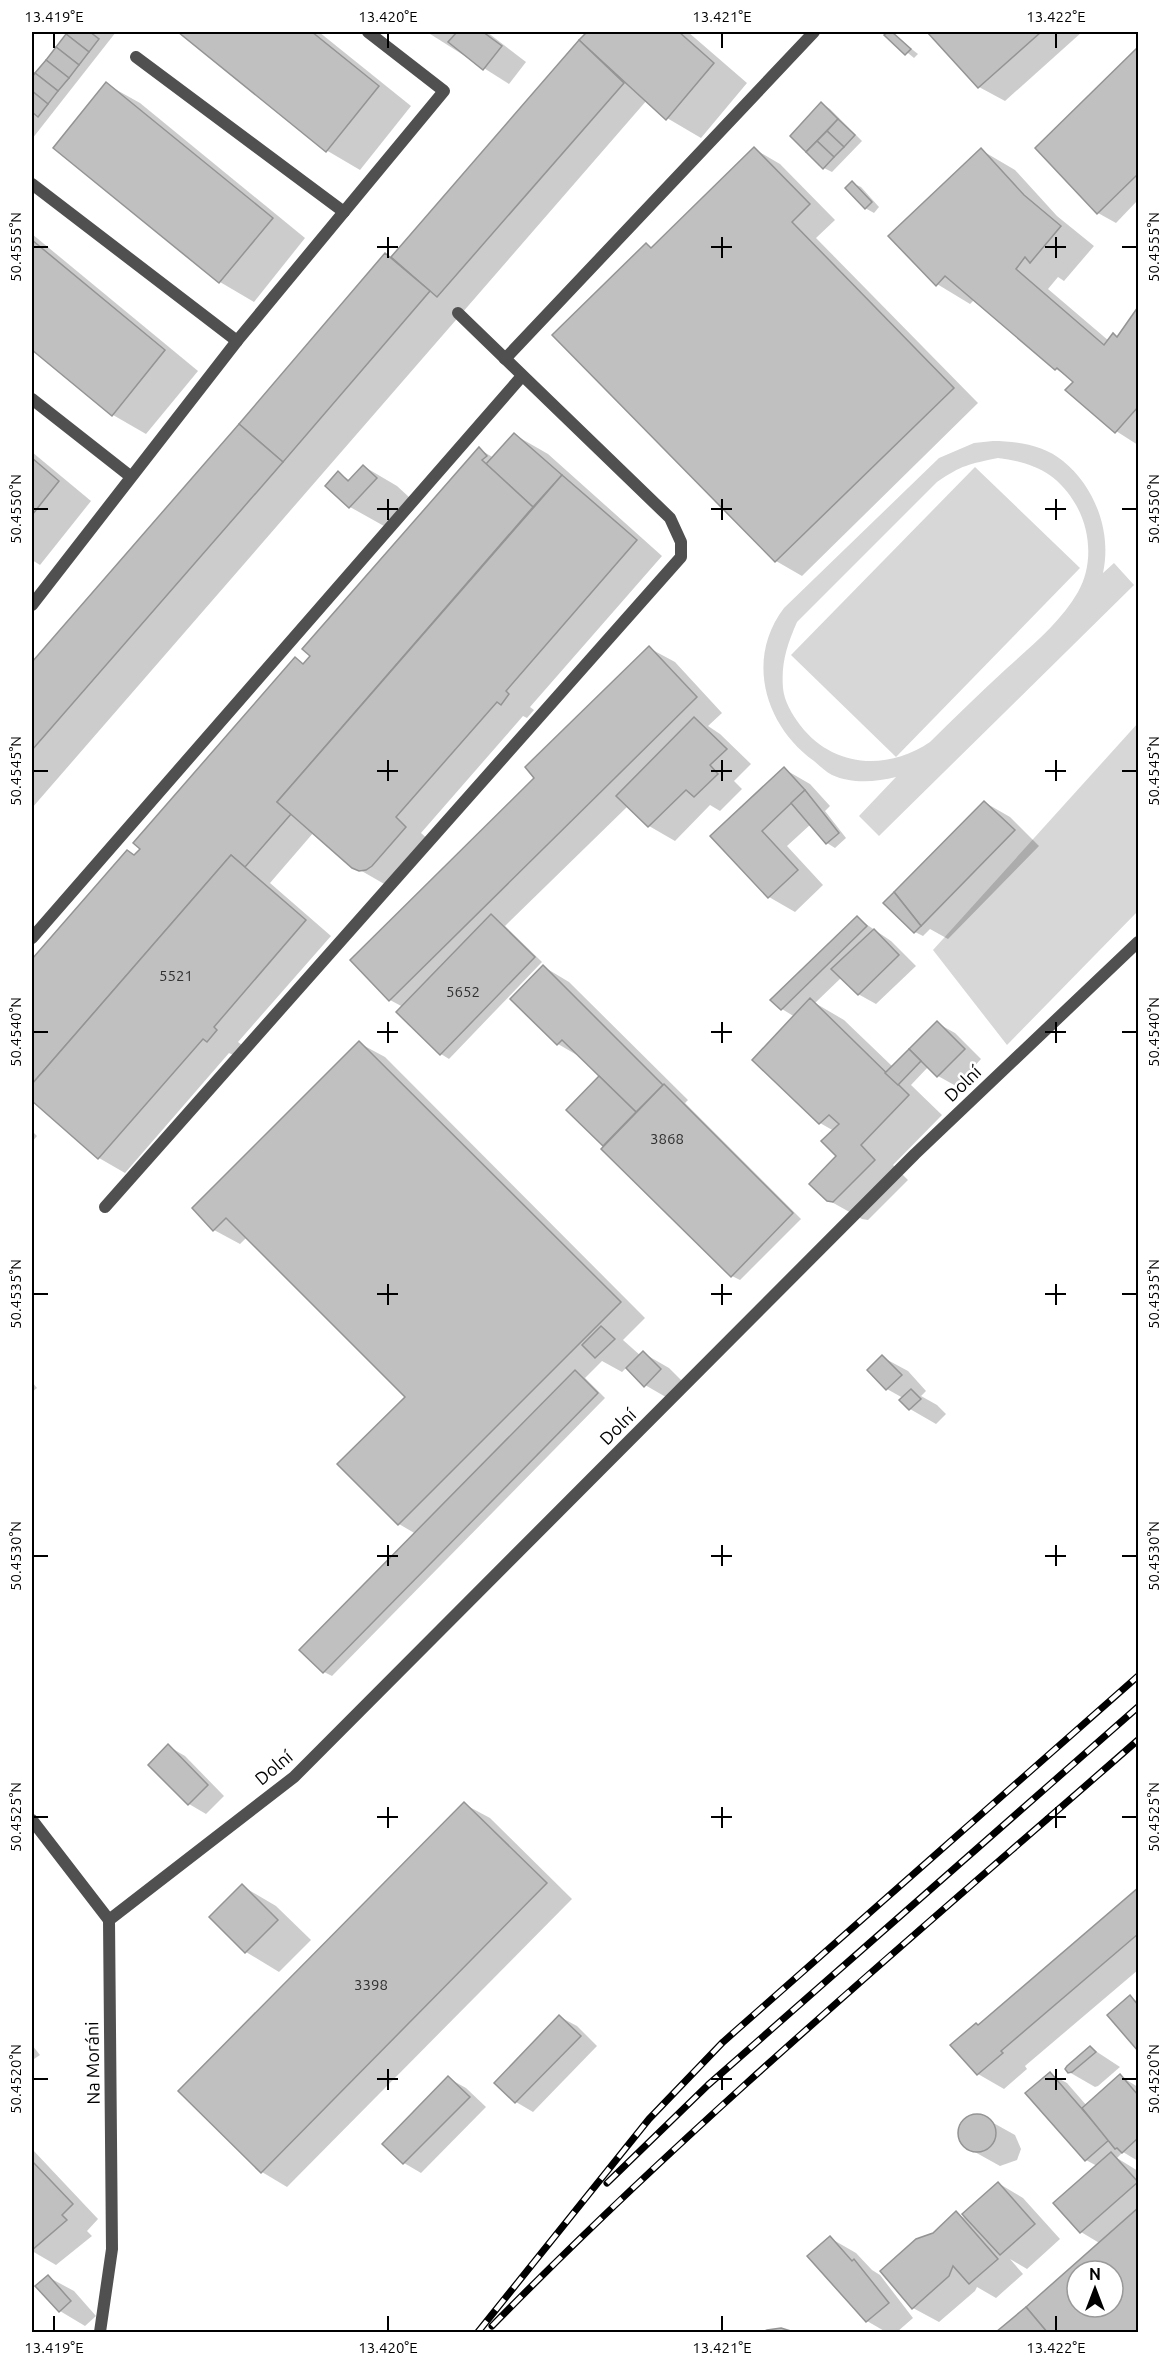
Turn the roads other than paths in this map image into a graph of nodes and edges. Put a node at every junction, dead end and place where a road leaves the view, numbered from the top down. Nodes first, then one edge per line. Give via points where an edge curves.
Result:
1 (368, 32) edge
2 (814, 32) edge
3 (136, 57) dead end
4 (32, 184) edge
5 (344, 212) junction
6 (458, 313) dead end
7 (237, 340) junction
8 (505, 359) junction
9 (522, 376) junction
10 (32, 399) edge
11 (130, 476) junction
12 (32, 605) edge
13 (32, 938) edge
14 (1138, 942) edge
15 (105, 1207) dead end
16 (32, 1820) edge
17 (110, 1920) junction
18 (100, 2332) edge

1 - 5 street via 444,91
2 - 8 street
3 - 5 street
4 - 7 street
5 - 7 street
6 - 8 street
7 - 11 street
8 - 9 street
9 - 13 street
9 - 15 street via 670,518 681,542 681,557
10 - 11 street
11 - 12 street
14 - 17 street, Dolní via 915,1154 294,1777
16 - 17 street
17 - 18 street, Na Moráni via 112,2249

